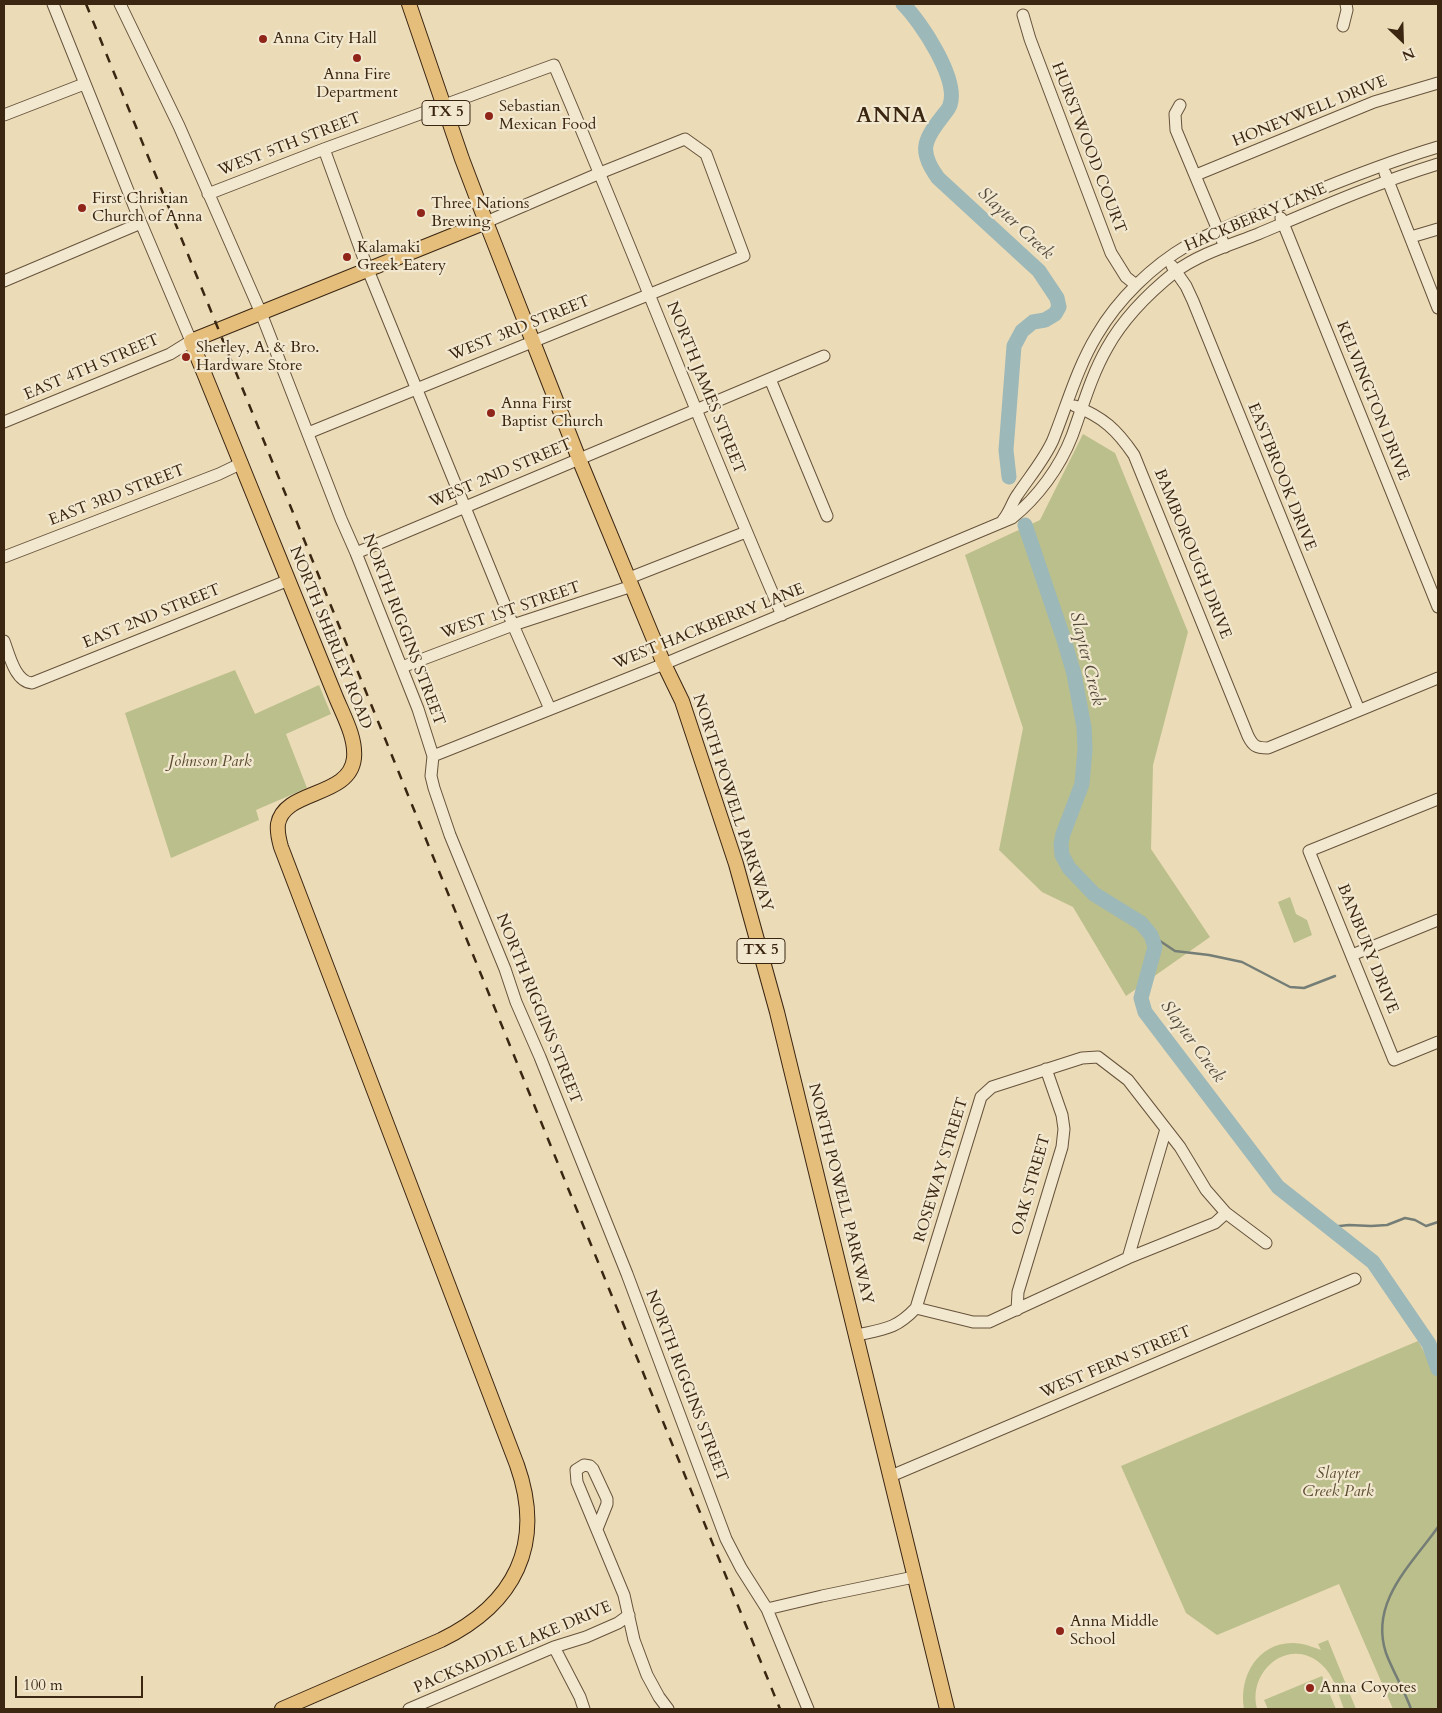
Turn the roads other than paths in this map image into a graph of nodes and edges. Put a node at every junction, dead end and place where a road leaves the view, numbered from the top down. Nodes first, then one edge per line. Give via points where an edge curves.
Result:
1 (53, 4) edge
2 (120, 4) edge
3 (409, 4) edge
4 (1346, 4) edge
5 (1023, 15) dead end
6 (1343, 26) dead end
7 (554, 65) joint
8 (1438, 83) edge
9 (84, 84) junction
10 (1180, 105) dead end
11 (444, 106) junction
12 (4, 115) edge
13 (1438, 147) edge
14 (324, 149) junction
15 (1438, 164) edge
16 (1381, 165) junction
17 (600, 173) junction
18 (1196, 175) junction
19 (1387, 180) junction
20 (208, 194) junction
21 (1276, 207) junction
22 (486, 222) junction
23 (141, 223) junction
24 (1283, 223) junction
25 (1438, 229) edge
26 (1219, 230) junction
27 (1411, 237) junction
28 (1226, 247) junction
29 (1167, 259) junction
30 (368, 270) junction
31 (1176, 272) junction
32 (4, 281) edge
33 (1136, 285) junction
34 (650, 294) junction
35 (1438, 308) edge
36 (261, 313) junction
37 (191, 341) junction
38 (533, 341) junction
39 (824, 356) dead end
40 (770, 378) junction
41 (417, 389) junction
42 (1067, 402) junction
43 (1082, 408) junction
44 (697, 409) junction
45 (4, 422) edge
46 (308, 433) junction
47 (579, 459) junction
48 (242, 463) junction
49 (466, 507) junction
50 (827, 516) dead end
51 (996, 526) junction
52 (746, 532) junction
53 (356, 553) junction
54 (4, 557) edge
55 (288, 580) junction
56 (631, 582) junction
57 (1438, 606) edge
58 (782, 615) junction
59 (513, 626) junction
60 (4, 641) edge
61 (664, 664) junction
62 (402, 668) junction
63 (1438, 678) edge
64 (550, 709) junction
65 (1359, 710) junction
66 (433, 756) junction
67 (1438, 799) edge
68 (1438, 920) edge
69 (1352, 955) junction
70 (1438, 1042) edge
71 (1046, 1069) junction
72 (1166, 1129) junction
73 (1226, 1213) junction
74 (1266, 1242) dead end
75 (1128, 1258) junction
76 (1355, 1279) dead end
77 (916, 1308) junction
78 (1017, 1310) junction
79 (857, 1335) junction
80 (891, 1476) junction
81 (597, 1529) junction
82 (914, 1577) junction
83 (767, 1609) junction
84 (630, 1615) junction
85 (554, 1647) junction
86 (282, 1709) edge
87 (409, 1709) edge
88 (584, 1709) edge
89 (668, 1709) edge
90 (808, 1709) edge
91 (947, 1709) edge

1 - 9 street
2 - 20 street, NORTH RIGGINS STREET
3 - 11 main road, TX 5
4 - 6 street
5 - 33 street, HURSTWOOD COURT via 1111,253 1126,277
7 - 11 street, WEST 5TH STREET
7 - 17 street, NORTH JAMES STREET
8 - 18 street, HONEYWELL DRIVE via 1374,102
9 - 12 street
9 - 23 street
10 - 18 street via 1175,114 1176,130
11 - 14 street, WEST 5TH STREET
11 - 22 main road, TX 5
13 - 16 street, HACKBERRY LANE
14 - 20 street, WEST 5TH STREET
14 - 30 street
15 - 19 street, HACKBERRY LANE
16 - 19 street
16 - 21 street, HACKBERRY LANE
17 - 22 street
17 - 34 street, NORTH JAMES STREET
17 - 34 street, WEST 3RD STREET via 685,139 706,154 744,256
18 - 26 street
19 - 24 street, HACKBERRY LANE
19 - 27 street
20 - 36 street, NORTH RIGGINS STREET
21 - 24 street, KELVINGTON DRIVE
21 - 26 street, HACKBERRY LANE
22 - 30 main road
22 - 38 main road, NORTH POWELL PARKWAY / TX 5
23 - 32 street
23 - 37 street
24 - 28 street, HACKBERRY LANE
24 - 57 street, KELVINGTON DRIVE
25 - 27 street
26 - 28 street
26 - 29 street, HACKBERRY LANE
27 - 35 street
28 - 31 street, HACKBERRY LANE via 1196,259
29 - 31 street, EASTBROOK DRIVE
29 - 33 street, HACKBERRY LANE
30 - 36 main road
30 - 41 street
31 - 43 street, HACKBERRY LANE via 1146,299 1108,346 1094,372
31 - 65 street, EASTBROOK DRIVE via 1193,301
33 - 42 street, HACKBERRY LANE via 1097,335
34 - 38 street, WEST 3RD STREET
34 - 44 street, NORTH JAMES STREET
36 - 37 main road
36 - 46 street, NORTH RIGGINS STREET
37 - 45 street, EAST 4TH STREET via 170,354
37 - 48 main road, NORTH SHERLEY ROAD
38 - 41 street, WEST 3RD STREET
38 - 47 main road, NORTH POWELL PARKWAY / TX 5
39 - 40 street, WEST 2ND STREET
40 - 44 street, WEST 2ND STREET
40 - 50 street
41 - 46 street, WEST 3RD STREET
41 - 49 street
42 - 43 street, BAMBOROUGH DRIVE
42 - 51 street, HACKBERRY LANE via 1045,454 1009,512
43 - 51 street, HACKBERRY LANE via 1056,468 1018,513
43 - 65 street, BAMBOROUGH DRIVE via 1104,420 1122,436 1134,455 1253,745 1268,748
44 - 47 street, WEST 2ND STREET
44 - 52 street, NORTH JAMES STREET
46 - 53 street, NORTH RIGGINS STREET
47 - 49 street, WEST 2ND STREET
47 - 56 main road, NORTH POWELL PARKWAY / TX 5
48 - 54 street, EAST 3RD STREET
48 - 55 main road, NORTH SHERLEY ROAD
49 - 53 street, WEST 2ND STREET
49 - 59 street
51 - 58 street, WEST HACKBERRY LANE
52 - 56 street, WEST 1ST STREET
52 - 58 street, NORTH JAMES STREET
53 - 62 street, NORTH RIGGINS STREET
55 - 60 street, EAST 2ND STREET via 46,679 28,682 20,676
55 - 86 main road, NORTH SHERLEY ROAD via 349,731 354,759 342,779 292,804 284,812 279,822 279,840 520,1472 527,1513 525,1543 518,1568 492,1606 441,1640
56 - 59 street, WEST 1ST STREET
56 - 61 main road, NORTH POWELL PARKWAY / TX 5
58 - 61 street, WEST HACKBERRY LANE
59 - 62 street, WEST 1ST STREET
59 - 64 street
61 - 64 street, WEST HACKBERRY LANE
61 - 79 main road, NORTH POWELL PARKWAY / TX 5 via 685,710 749,907
62 - 66 street, NORTH RIGGINS STREET
63 - 65 street
64 - 66 street, WEST HACKBERRY LANE
66 - 83 street, NORTH RIGGINS STREET via 431,776 450,835 627,1274 726,1539
67 - 69 street, BANBURY DRIVE via 1309,850
68 - 69 street
69 - 70 street, BANBURY DRIVE via 1394,1060
71 - 72 street, ROSEWAY STREET via 1082,1058 1098,1058 1128,1080
71 - 77 street, ROSEWAY STREET via 992,1087 981,1097
71 - 78 street, OAK STREET via 1062,1115 1062,1147 1018,1292
72 - 73 street, ROSEWAY STREET via 1206,1190
72 - 75 street
73 - 74 street, ROSEWAY STREET
73 - 75 street via 1215,1223
75 - 78 street
76 - 80 street, WEST FERN STREET
77 - 78 street via 973,1322 990,1322
77 - 79 street via 905,1320 889,1328
79 - 80 main road, NORTH POWELL PARKWAY / TX 5
80 - 82 main road, NORTH POWELL PARKWAY / TX 5
81 - 81 street via 576,1476 576,1470 584,1465 593,1469 607,1499
81 - 84 street
82 - 83 street
82 - 91 main road, NORTH POWELL PARKWAY / TX 5
83 - 90 street, NORTH RIGGINS STREET
84 - 85 street, PACKSADDLE LAKE DRIVE via 586,1637
84 - 89 street via 634,1640 647,1675
85 - 87 street, PACKSADDLE LAKE DRIVE
85 - 88 street

